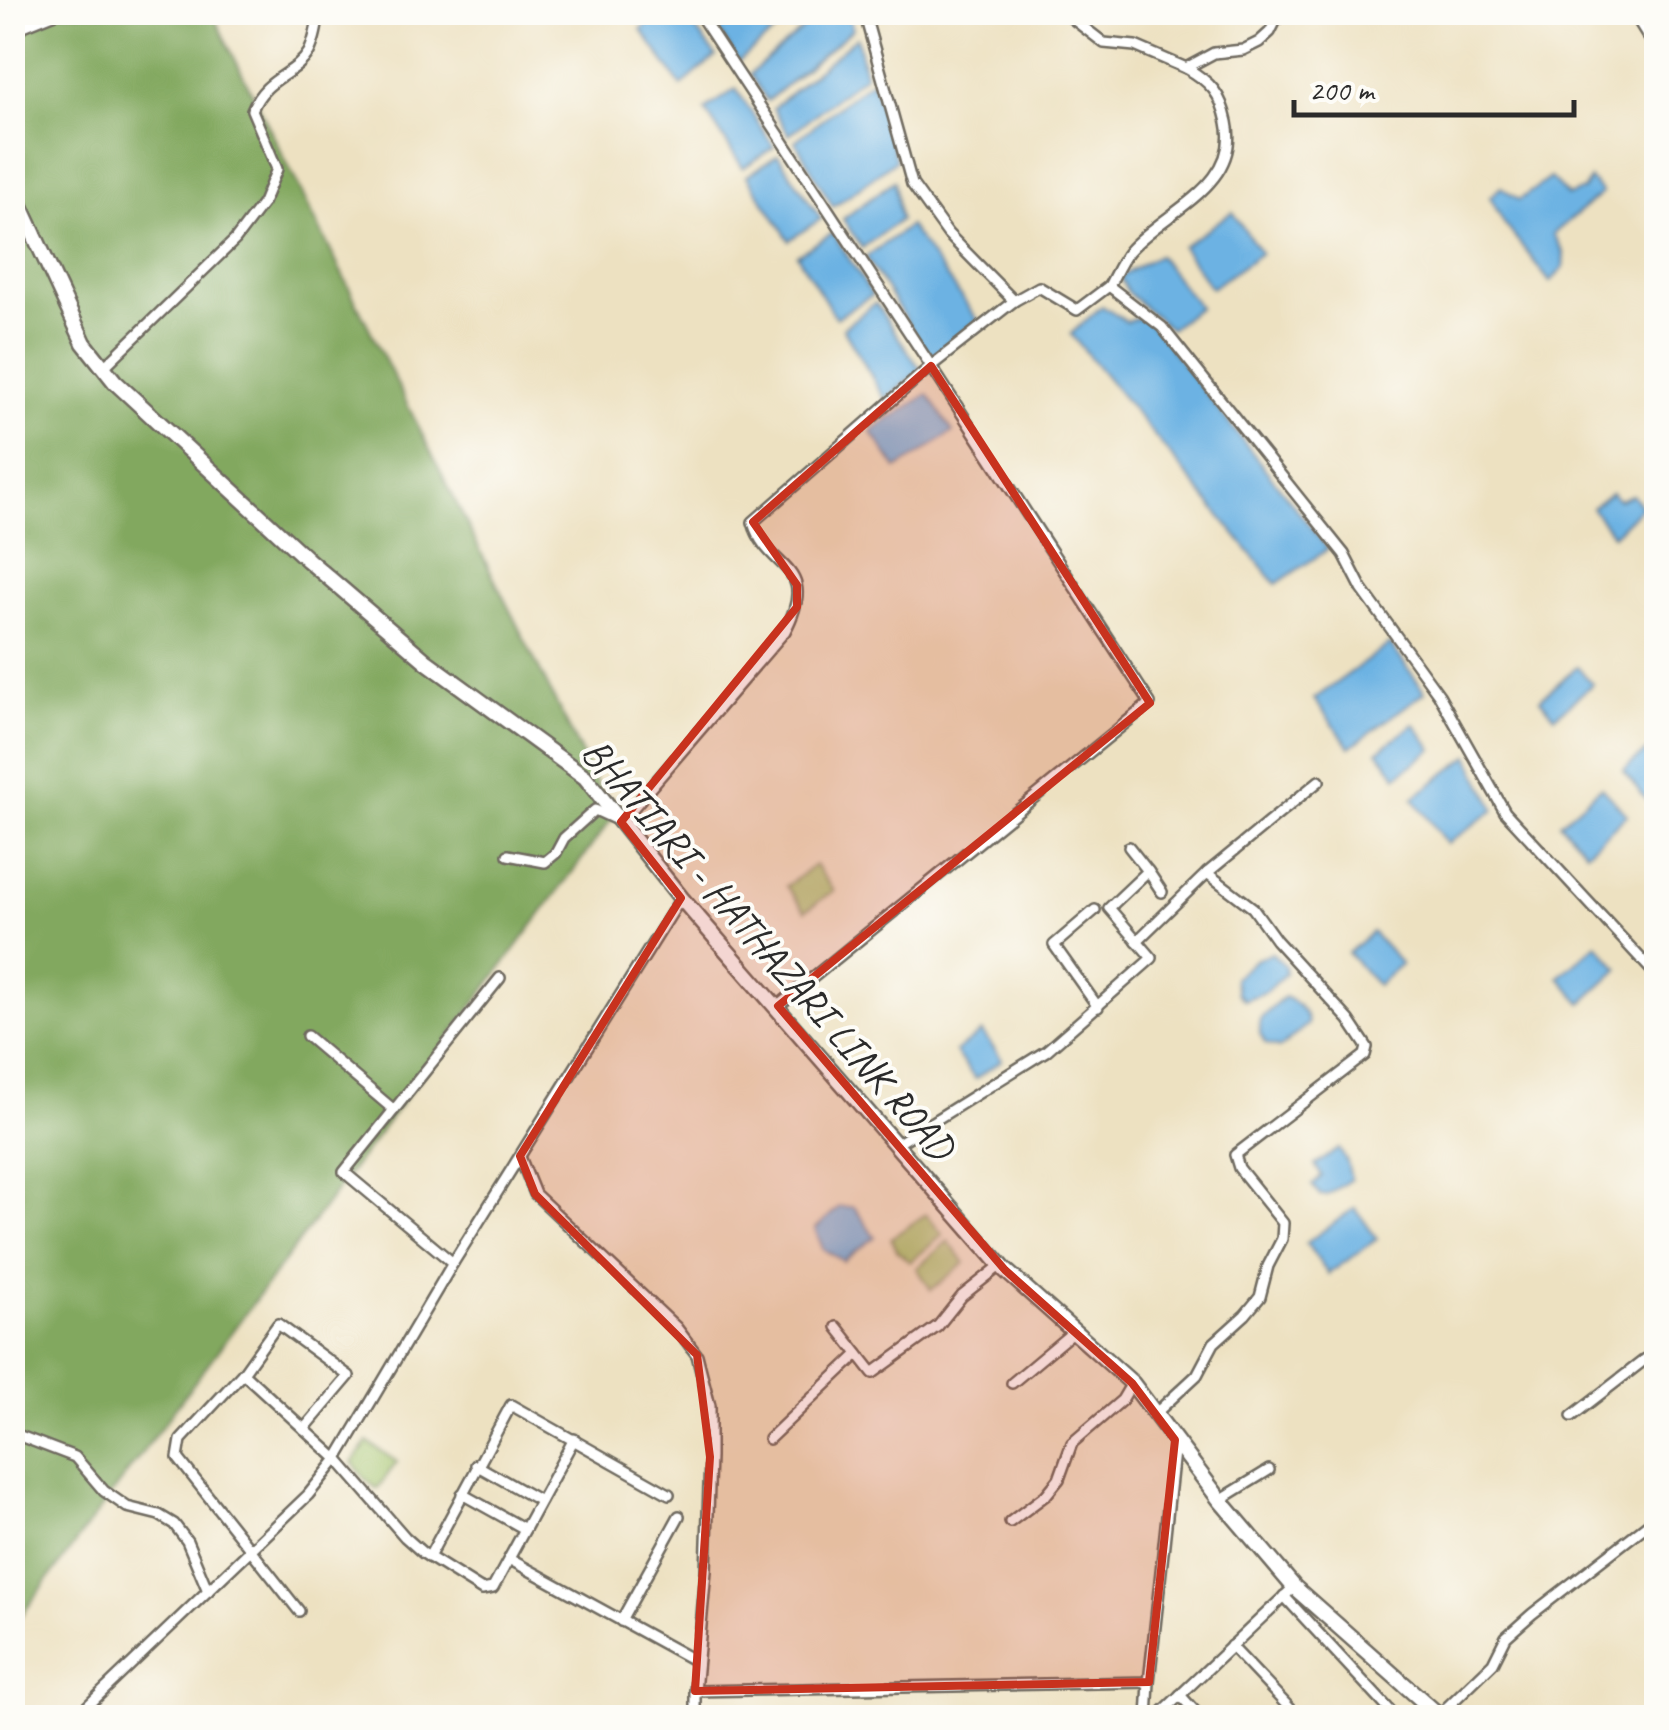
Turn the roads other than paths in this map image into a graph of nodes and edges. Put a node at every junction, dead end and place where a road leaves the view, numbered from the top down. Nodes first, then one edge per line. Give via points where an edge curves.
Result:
1 (58, 12) edge
2 (319, 12) edge
3 (698, 12) edge
4 (864, 12) edge
5 (1064, 12) edge
6 (1280, 12) edge
7 (1633, 12) edge
8 (12, 27) edge
9 (1656, 49) edge
10 (1186, 68) junction
11 (12, 187) edge
12 (1109, 286) junction
13 (1014, 300) junction
14 (931, 366) junction
15 (104, 368) junction
16 (1319, 781) dead end
17 (621, 822) junction
18 (1130, 847) dead end
19 (508, 855) dead end
20 (1148, 871) junction
21 (1207, 873) junction
22 (1162, 892) dead end
23 (682, 898) junction
24 (1095, 910) dead end
25 (1137, 940) junction
26 (1656, 976) edge
27 (500, 978) dead end
28 (778, 1006) junction
29 (1098, 1007) junction
30 (307, 1036) dead end
31 (394, 1110) junction
32 (898, 1144) junction
33 (520, 1156) junction
34 (452, 1263) junction
35 (1001, 1265) junction
36 (837, 1327) dead end
37 (1074, 1332) junction
38 (1656, 1351) edge
39 (858, 1354) junction
40 (243, 1373) junction
41 (1012, 1383) dead end
42 (1132, 1383) junction
43 (1156, 1413) junction
44 (1572, 1416) dead end
45 (304, 1429) junction
46 (12, 1433) edge
47 (574, 1439) junction
48 (769, 1439) dead end
49 (1175, 1440) junction
50 (337, 1459) junction
51 (476, 1466) junction
52 (1269, 1470) dead end
53 (462, 1494) junction
54 (670, 1494) dead end
55 (1220, 1500) junction
56 (540, 1501) junction
57 (679, 1516) dead end
58 (1656, 1518) edge
59 (1010, 1522) dead end
60 (525, 1529) junction
61 (248, 1550) junction
62 (428, 1557) junction
63 (509, 1559) junction
64 (208, 1591) junction
65 (1289, 1592) junction
66 (299, 1610) dead end
67 (622, 1621) junction
68 (1231, 1646) junction
69 (697, 1662) junction
70 (1149, 1682) junction
71 (695, 1691) junction
72 (1180, 1695) junction
73 (1440, 1716) edge
74 (74, 1718) edge
75 (695, 1718) edge
76 (1147, 1718) edge
77 (1156, 1718) edge
78 (1202, 1718) edge
79 (1299, 1718) edge
80 (1398, 1718) edge

1 - 8 street
2 - 15 street via 307,56 260,93 252,110 277,169 263,203 235,240
3 - 14 street
4 - 13 street via 912,184 948,234
5 - 10 street via 1104,42 1135,46
6 - 10 street via 1259,42
7 - 9 street
10 - 12 street via 1220,96 1232,140 1202,192 1128,252
11 - 15 main road, BHATIARI - HATHAZARI LINK ROAD via 84,343
12 - 13 street via 1077,310 1038,287
12 - 26 street via 1162,327 1344,554 1439,695 1504,812
13 - 14 street
14 - 17 street via 753,522 797,585 797,607 785,630
14 - 28 street via 1150,703
15 - 17 main road, BHATIARI - HATHAZARI LINK ROAD via 427,662 578,771
16 - 21 street
17 - 19 street via 595,810 545,862
17 - 23 main road, BHATIARI - HATHAZARI LINK ROAD
18 - 20 street
20 - 22 street
20 - 25 street via 1109,908
21 - 25 street
21 - 43 street via 1253,908 1367,1047 1234,1155 1283,1223 1282,1240 1260,1297 1214,1342 1197,1376
23 - 28 main road, BHATIARI - HATHAZARI LINK ROAD
23 - 33 street
24 - 29 street via 1054,945
25 - 29 street via 1152,958
27 - 31 street
28 - 32 main road, BHATIARI - HATHAZARI LINK ROAD
29 - 32 street via 1046,1051
30 - 31 street
31 - 34 street via 344,1172
32 - 35 main road, BHATIARI - HATHAZARI LINK ROAD
33 - 34 street
33 - 69 street via 535,1194 698,1355 710,1406 710,1457
34 - 50 street
35 - 37 main road, BHATIARI - HATHAZARI LINK ROAD
35 - 39 street via 938,1326 872,1373
36 - 39 street
37 - 41 street
37 - 42 main road, BHATIARI - HATHAZARI LINK ROAD
38 - 44 street
39 - 48 street
40 - 45 street
40 - 45 street via 278,1324 349,1376
40 - 61 street via 181,1440 178,1458
42 - 43 main road, BHATIARI - HATHAZARI LINK ROAD
42 - 59 street via 1072,1443 1060,1479
43 - 49 main road, BHATIARI - HATHAZARI LINK ROAD
45 - 50 street
46 - 64 street via 75,1458 127,1508 174,1524
47 - 51 street via 510,1404
47 - 54 street
47 - 56 street
49 - 55 main road, BHATIARI - HATHAZARI LINK ROAD
49 - 70 street
50 - 61 street
50 - 62 street
51 - 53 street
51 - 56 street
52 - 55 street
53 - 60 street
53 - 62 street
55 - 65 main road, BHATIARI - HATHAZARI LINK ROAD
56 - 60 street
57 - 67 street
58 - 73 street via 1519,1626 1493,1664
60 - 63 street
61 - 64 street
61 - 66 street
62 - 63 street via 488,1591
63 - 67 street
64 - 74 street
65 - 68 street
65 - 73 main road, BHATIARI - HATHAZARI LINK ROAD
65 - 80 street
67 - 69 street
68 - 72 street
68 - 79 street
69 - 71 street
70 - 71 street
70 - 76 street
71 - 75 street
72 - 77 street
72 - 78 street

